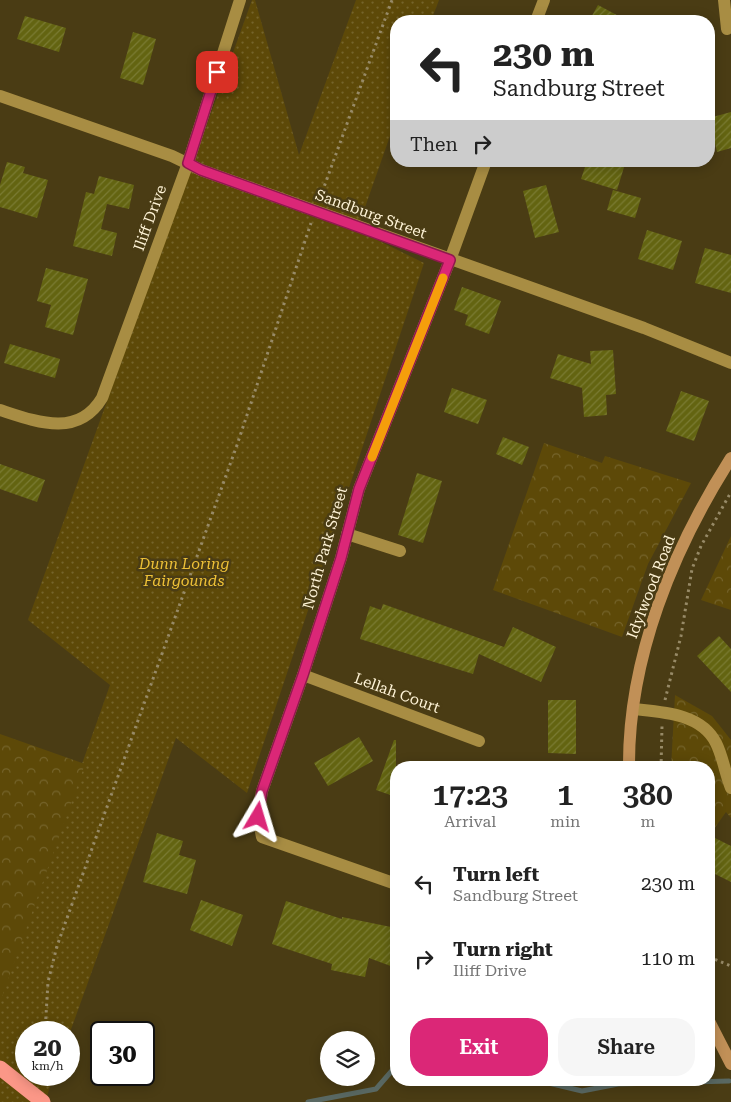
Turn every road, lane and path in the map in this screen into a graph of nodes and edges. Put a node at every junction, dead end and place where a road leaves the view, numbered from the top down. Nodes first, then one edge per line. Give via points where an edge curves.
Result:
1 (240, 0) edge
2 (392, 0) edge
3 (544, 0) edge
4 (724, 0) edge
5 (538, 15) edge
6 (727, 29) dead end
7 (0, 96) edge
8 (188, 163) junction
9 (484, 167) edge
10 (315, 211) junction
11 (450, 260) junction
12 (731, 362) edge
13 (0, 410) edge
14 (731, 458) edge
15 (731, 492) edge
16 (347, 534) junction
17 (400, 551) dead end
18 (303, 675) junction
19 (633, 709) junction
20 (664, 712) junction
21 (479, 741) dead end
22 (629, 761) edge
23 (661, 761) edge
24 (731, 788) edge
25 (390, 882) edge
26 (715, 959) edge
27 (731, 966) edge
28 (46, 1021) edge
29 (715, 1033) edge
30 (731, 1064) edge
31 (0, 1068) edge
32 (43, 1102) edge

1 - 8 street, Iliff Drive
2 - 10 path
3 - 5 street
4 - 6 street
7 - 8 street, Sandburg Street
8 - 10 street, Sandburg Street
8 - 13 street, Iliff Drive via 96,408 86,417 61,424 28,419
9 - 11 street, North Park Street
10 - 11 street, Sandburg Street
10 - 28 path via 237,445 56,946 48,982
11 - 12 street, Sandburg Street
11 - 16 street, North Park Street via 359,489
14 - 19 main road, Idylwood Road via 691,528 655,615
15 - 20 path via 692,569
16 - 17 street
16 - 18 street, North Park Street
18 - 21 street, Lellah Court
18 - 25 street, North Park Street via 260,798 258,817 262,837
19 - 20 street
19 - 22 main road, Idylwood Road
20 - 23 path
20 - 24 street via 694,722 706,730 715,742
26 - 27 path
29 - 30 main road
31 - 32 highway

